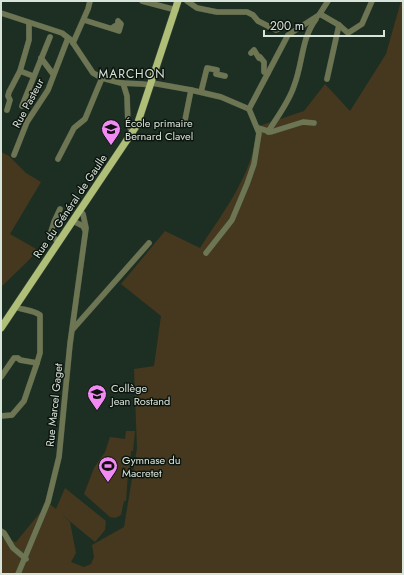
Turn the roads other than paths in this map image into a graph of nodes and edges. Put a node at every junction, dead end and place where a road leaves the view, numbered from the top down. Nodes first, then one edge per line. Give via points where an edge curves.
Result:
1 (90, 1) edge
2 (142, 1) edge
3 (178, 1) edge
4 (187, 1) edge
5 (328, 1) edge
6 (372, 1) edge
7 (152, 2) edge
8 (176, 10) junction
9 (1, 13) edge
10 (320, 14) junction
11 (84, 20) junction
12 (29, 23) junction
13 (339, 25) junction
14 (112, 28) dead end
15 (270, 28) dead end
16 (50, 37) dead end
17 (68, 38) junction
18 (73, 43) junction
19 (251, 52) dead end
20 (41, 58) junction
21 (20, 71) junction
22 (268, 73) junction
23 (53, 74) junction
24 (33, 76) junction
25 (225, 76) dead end
26 (102, 78) junction
27 (327, 79) dead end
28 (123, 84) junction
29 (152, 84) junction
30 (191, 90) junction
31 (201, 92) junction
32 (22, 106) dead end
33 (249, 108) junction
34 (7, 110) dead end
35 (314, 123) dead end
36 (184, 125) dead end
37 (258, 128) junction
38 (133, 132) junction
39 (268, 132) junction
40 (14, 155) dead end
41 (58, 159) dead end
42 (60, 209) dead end
43 (80, 210) junction
44 (73, 221) junction
45 (86, 232) junction
46 (58, 242) junction
47 (149, 244) dead end
48 (206, 253) dead end
49 (15, 307) junction
50 (1, 328) edge
51 (72, 330) junction
52 (37, 363) junction
53 (1, 378) edge
54 (1, 416) edge
55 (1, 531) edge
56 (26, 558) junction
57 (18, 574) edge

1 - 11 street
2 - 7 street
3 - 8 main road, Rue du Général de Gaulle
4 - 15 street via 197,8 217,12 247,12
5 - 10 street
6 - 13 street via 362,24 348,33
7 - 8 street
8 - 29 main road, Rue du Général de Gaulle
9 - 12 street
10 - 13 street
10 - 22 street via 288,35
10 - 39 street via 305,38 292,92
11 - 14 street
11 - 18 street
12 - 17 street
12 - 21 street via 29,40
13 - 27 street
16 - 20 street
17 - 18 street
17 - 23 street, Rue Pasteur
18 - 26 street via 93,73
19 - 22 street via 254,50 259,58 260,56 264,62 264,72
20 - 23 street
20 - 24 street
21 - 24 street
21 - 34 street via 9,92
22 - 33 street
23 - 40 street, Rue Pasteur via 48,90 27,122
24 - 32 street
25 - 31 street via 216,74 217,70 208,68
26 - 28 street
26 - 41 street via 85,119 74,128
28 - 29 street
28 - 38 street via 128,102 128,124
29 - 30 street
29 - 38 main road, Rue du Général de Gaulle
30 - 31 street
30 - 36 street
31 - 33 street
33 - 37 street
35 - 39 street via 303,122
37 - 39 street
37 - 48 street via 258,146 247,184 232,220
38 - 43 main road, Rue du Général de Gaulle
42 - 46 street via 50,235
43 - 44 main road, Rue du Général de Gaulle
43 - 45 street, Rue Marcel Gaget via 86,222
44 - 45 street
44 - 46 main road, Rue du Général de Gaulle
45 - 51 street, Rue Marcel Gaget
46 - 49 main road, Rue du Général de Gaulle
47 - 51 street
49 - 50 main road, Rue du Général de Gaulle
49 - 52 street via 40,315 40,353
51 - 56 street, Rue Marcel Gaget via 59,457 48,502
52 - 53 street via 14,358
52 - 54 street via 24,401 12,415
55 - 56 street via 13,548
56 - 57 street, Rue Marcel Gaget

